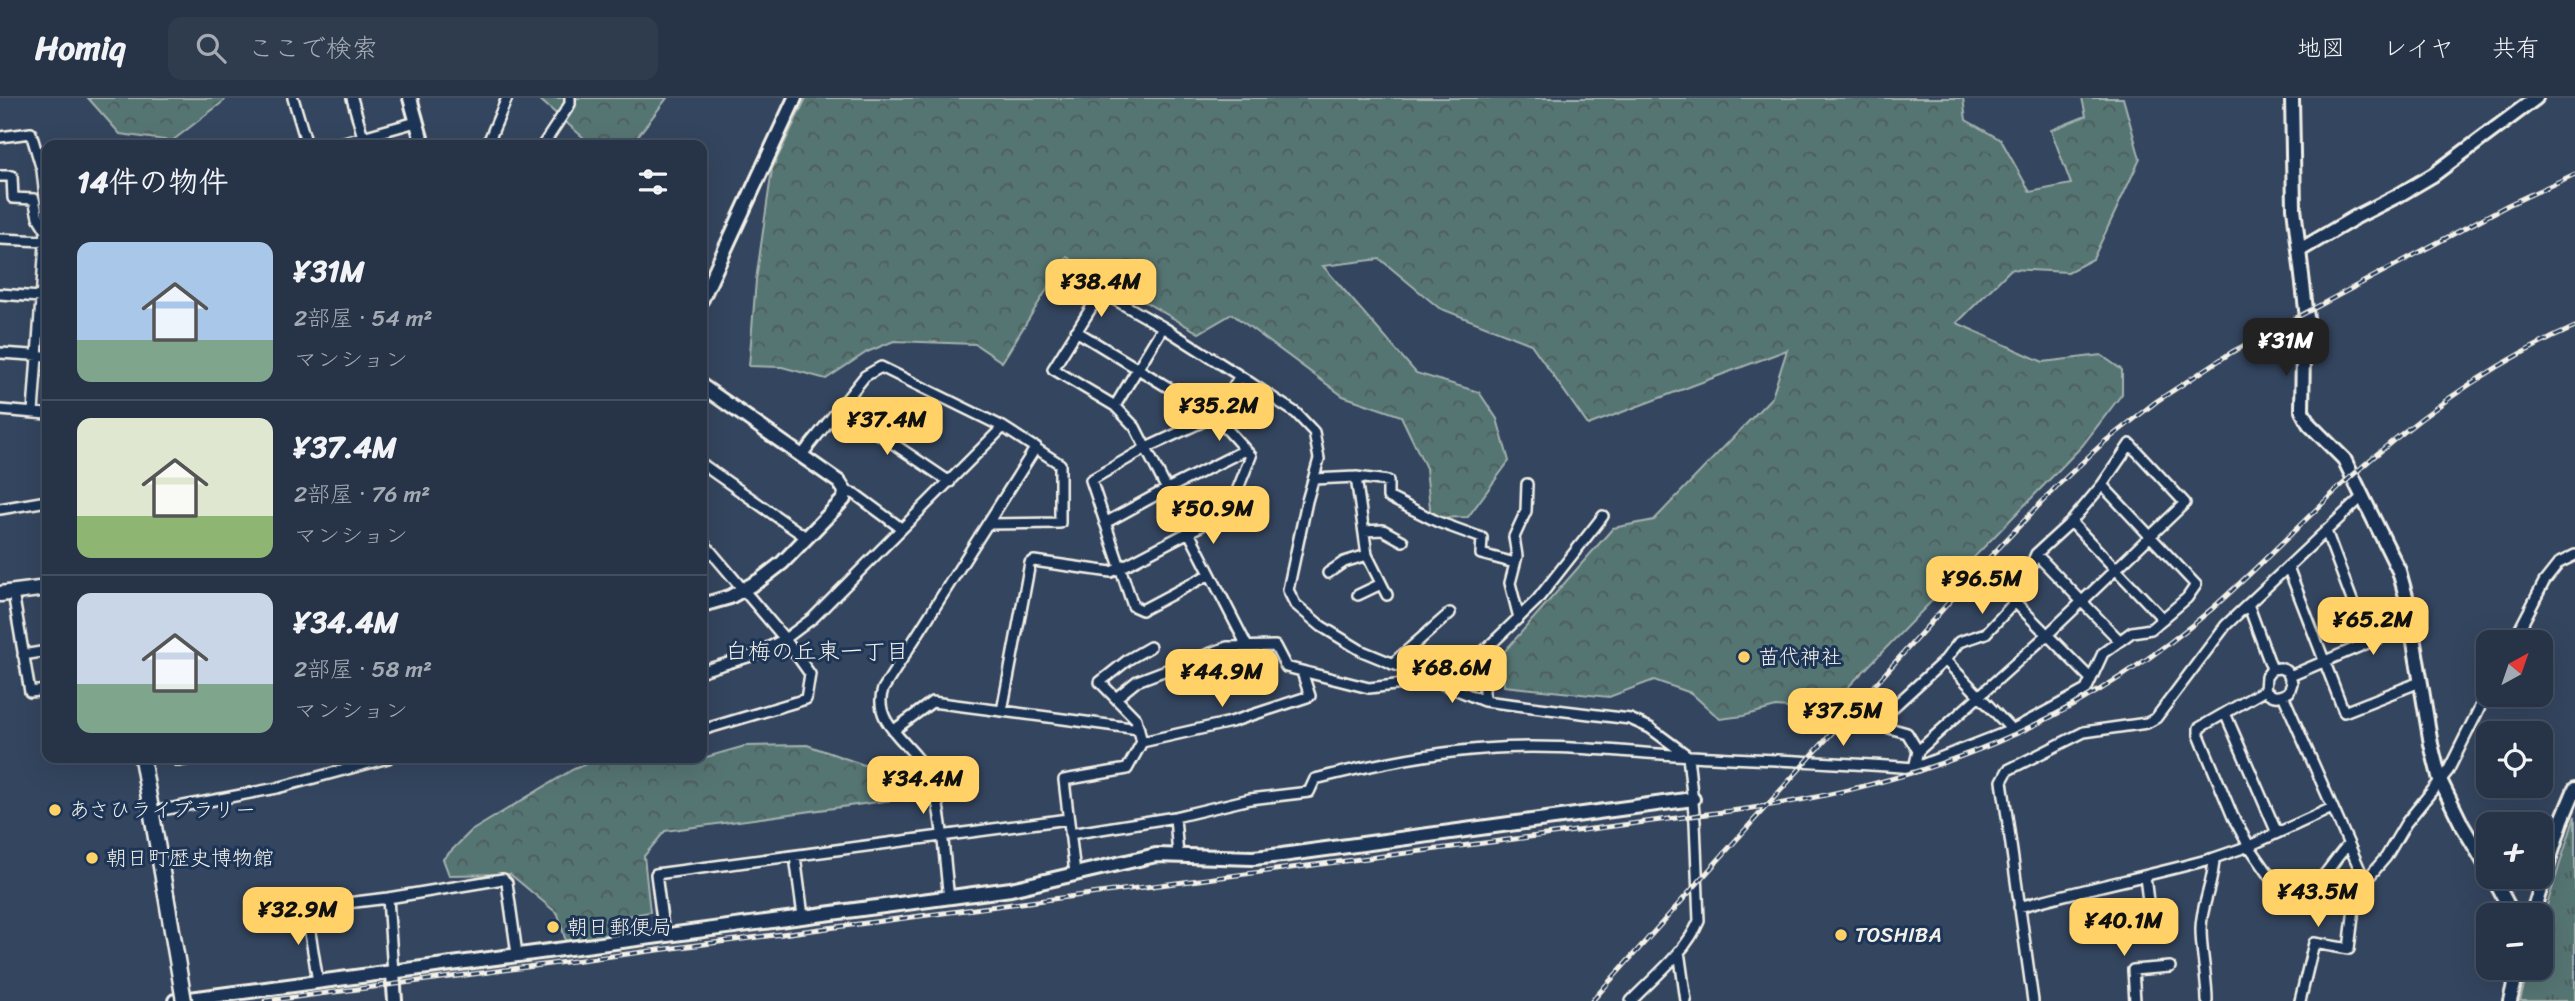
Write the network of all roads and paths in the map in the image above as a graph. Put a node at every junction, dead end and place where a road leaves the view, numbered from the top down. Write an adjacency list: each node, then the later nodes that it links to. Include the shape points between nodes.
1 (293, 98): 12 (street)
2 (352, 98): 11 (street)
3 (410, 98): 9 (street)
4 (507, 98): 15 (street)
5 (570, 98): 16 (street)
6 (795, 98): 25 (street)
7 (2292, 98): 22 (street, via 2291,156)
8 (2530, 100): 22 (street, via 2433,175)
9 (416, 122): 11 (street); 14 (street)
10 (0, 137): 17 (street, via 31,133)
11 (363, 137): 13 (street)
12 (306, 140)
13 (352, 140)
14 (421, 140)
15 (489, 140)
16 (546, 140)
17 (42, 170)
18 (0, 176): 19 (street, via 12,176 13,198 34,199)
19 (42, 224)
20 (0, 239): 21 (street)
21 (42, 241)
22 (2300, 250): 58 (street, via 2307,318 2302,411 2344,459)
23 (1068, 274): 26 (street)
24 (42, 275): 28 (street)
25 (707, 288)
26 (1101, 292): 29 (street); 30 (street)
27 (0, 295): 28 (street)
28 (40, 297): 32 (street)
29 (1163, 327): 34 (street); 37 (street)
30 (1076, 331): 34 (street); 36 (street, via 1053,369)
31 (0, 353): 32 (street)
32 (36, 355): 33 (street); 42 (street)
33 (42, 356)
34 (1139, 367): 39 (street); 44 (street)
35 (1045, 371): 36 (street, via 1057,378)
36 (1062, 375): 39 (street)
37 (1240, 376): 44 (street); 52 (street, via 1296,413 1314,432 1319,459)
38 (707, 390): 49 (street)
39 (1115, 406): 47 (street, via 1135,427)
40 (839, 407): 45 (street, via 865,376 881,367); 49 (street); 53 (street)
41 (0, 410): 42 (street)
42 (33, 412): 43 (street)
43 (42, 413)
44 (1215, 416): 47 (street); 48 (street)
45 (1003, 427): 46 (street); 53 (street)
46 (1036, 447): 64 (street); 64 (street, via 1060,464 1060,523)
47 (1146, 448): 56 (street); 63 (street, via 1090,480)
48 (1245, 450): 56 (street); 68 (street, via 1251,456 1228,511)
49 (801, 456): 57 (street)
50 (707, 468): 70 (street)
51 (1356, 477): 52 (street); 66 (street); 76 (street, via 1388,481 1388,497 1482,538 1481,554)
52 (1314, 479): 107 (street, via 1289,581 1291,598 1340,639)
53 (950, 482): 65 (street)
54 (1527, 484): 76 (street, via 1525,511 1514,537)
55 (2102, 485): 62 (street); 69 (street); 69 (street, via 2130,444 2185,503)
56 (1167, 489): 63 (street); 68 (street)
57 (845, 491): 65 (street); 70 (street, via 844,499)
58 (2363, 496): 67 (street); 95 (street, via 2399,571)
59 (42, 502): 60 (street)
60 (0, 509)
61 (1603, 516): 93 (street)
62 (2071, 522): 73 (street); 79 (street)
63 (1105, 523): 78 (street)
64 (988, 524): 126 (street, via 883,689 881,710)
65 (901, 528): 98 (street, via 813,618)
66 (1364, 531): 71 (street, via 1383,530); 74 (street)
67 (2326, 531): 77 (street); 100 (street)
68 (1188, 532): 78 (street); 81 (street)
69 (2150, 536): 79 (street); 94 (street, via 2196,584)
70 (807, 538): 84 (street)
71 (1403, 541)
72 (707, 547): 84 (street)
73 (2036, 554): 88 (street); 89 (street)
74 (1367, 555): 80 (street); 82 (street)
75 (2575, 555): 96 (street, via 2559,563 2544,582)
76 (1515, 563): 93 (street, via 1510,583)
77 (2288, 567): 91 (street); 106 (street)
78 (1120, 568): 81 (street, via 1133,606 1142,610); 122 (street, via 1111,572 1030,564)
79 (2116, 569): 88 (street); 94 (street)
80 (1328, 573)
81 (1210, 574): 101 (street)
82 (1381, 584): 86 (street); 87 (street)
83 (42, 589): 85 (main road)
84 (745, 590): 90 (street); 98 (street)
85 (6, 594): 104 (street)
86 (1358, 595)
87 (1387, 595)
88 (2082, 601): 97 (street); 99 (street)
89 (2015, 602): 97 (street); 105 (street, via 1986,633 1959,642)
90 (707, 603)
91 (2248, 604): 109 (street); 156 (street, via 2226,625 2156,718 2084,732 2008,770 2002,781)
92 (1450, 613): 107 (street)
93 (1519, 618): 120 (street, via 1484,651)
94 (2163, 619): 99 (street)
95 (2410, 625): 100 (street); 114 (street)
96 (2520, 630)
97 (2048, 634): 112 (street); 118 (street)
98 (785, 639): 108 (street); 124 (street, via 810,674 806,699)
99 (2120, 641): 112 (street, via 2103,653)
100 (2368, 643): 106 (street)
101 (1247, 646): 110 (street, via 1275,646 1286,667); 119 (street, via 1227,647 1137,681)
102 (1150, 647): 119 (street, via 1100,682)
103 (42, 653): 104 (street)
104 (23, 655): 116 (street, via 30,692)
105 (1945, 660): 118 (street); 129 (street, via 1875,724 1907,733)
106 (2323, 662): 111 (street); 114 (street, via 2344,712)
107 (1392, 664): 113 (street)
108 (707, 669)
109 (2272, 669): 111 (street, via 2280,668); 115 (street)
110 (1302, 672): 113 (street, via 1368,688); 128 (street, via 1310,696 1231,722)
111 (2290, 676): 117 (street, via 2290,692)
112 (2091, 679): 127 (street, via 2086,690)
113 (1432, 681): 120 (street)
114 (2420, 682): 134 (street)
115 (2265, 690): 117 (street, via 2272,696); 123 (street)
116 (42, 691)
117 (2283, 695): 137 (street)
118 (1979, 697): 127 (street); 129 (street)
119 (1116, 698): 125 (street, via 1136,719)
120 (1484, 701): 130 (street, via 1630,719 1650,727)
121 (2480, 707): 134 (street)
122 (1002, 711): 125 (street); 126 (street, via 932,702)
123 (2225, 713): 141 (street); 145 (street, via 2199,728 2199,735)
124 (707, 729)
125 (1139, 729): 128 (street)
126 (894, 730): 143 (street, via 929,774)
127 (2012, 730): 133 (street)
128 (1142, 742): 140 (street, via 1127,769 1064,780)
129 (1918, 751): 133 (street)
130 (1688, 756): 133 (street); 136 (street); 139 (street, via 1634,750 1483,748 1360,768 1315,779 1309,792 1250,799)
131 (143, 763): 138 (main road)
132 (370, 763): 138 (street, via 277,788)
133 (1914, 768)
134 (2440, 780): 146 (street); 152 (street)
135 (2575, 789): 155 (street)
136 (1693, 799): 148 (street, via 1282,855); 160 (street, via 1701,911 1695,931)
137 (2332, 808): 141 (street); 144 (street)
138 (152, 812): 167 (main road, bridge)
139 (1175, 817): 142 (street); 148 (street)
140 (1068, 819): 142 (street); 143 (street)
141 (2277, 833): 145 (street)
142 (1070, 834): 150 (street)
143 (941, 836): 147 (street); 154 (street)
144 (2348, 845): 145 (street, via 2310,891 2292,899 2284,895); 152 (street)
145 (2249, 846): 149 (street)
146 (2476, 849)
147 (795, 856): 157 (street); 159 (street, via 656,874)
148 (1178, 856): 150 (street, via 1142,858)
149 (2214, 858): 151 (street); 173 (street, via 2201,928)
150 (1075, 873): 154 (street)
151 (2145, 877): 156 (street); 158 (street)
152 (2365, 881): 174 (street, via 2356,892 2349,949 2314,943)
153 (388, 898): 161 (street, via 503,879 508,883); 163 (street); 165 (street, via 306,908)
154 (949, 898): 157 (street)
155 (2536, 903)
156 (2019, 907): 171 (street)
157 (803, 916): 159 (street)
158 (2152, 933)
159 (664, 935): 161 (street)
160 (1679, 951): 169 (street); 170 (street)
161 (517, 954): 163 (street)
162 (2170, 967): 172 (street, via 2133,970)
163 (393, 973): 165 (street); 168 (street)
164 (2515, 980): 175 (street)
165 (318, 982): 166 (street)
166 (175, 1001)
167 (184, 1001)
168 (395, 1001)
169 (1631, 1001)
170 (1686, 1001)
171 (2033, 1001)
172 (2135, 1001)
173 (2207, 1001)
174 (2300, 1001)
175 (2510, 1001)

